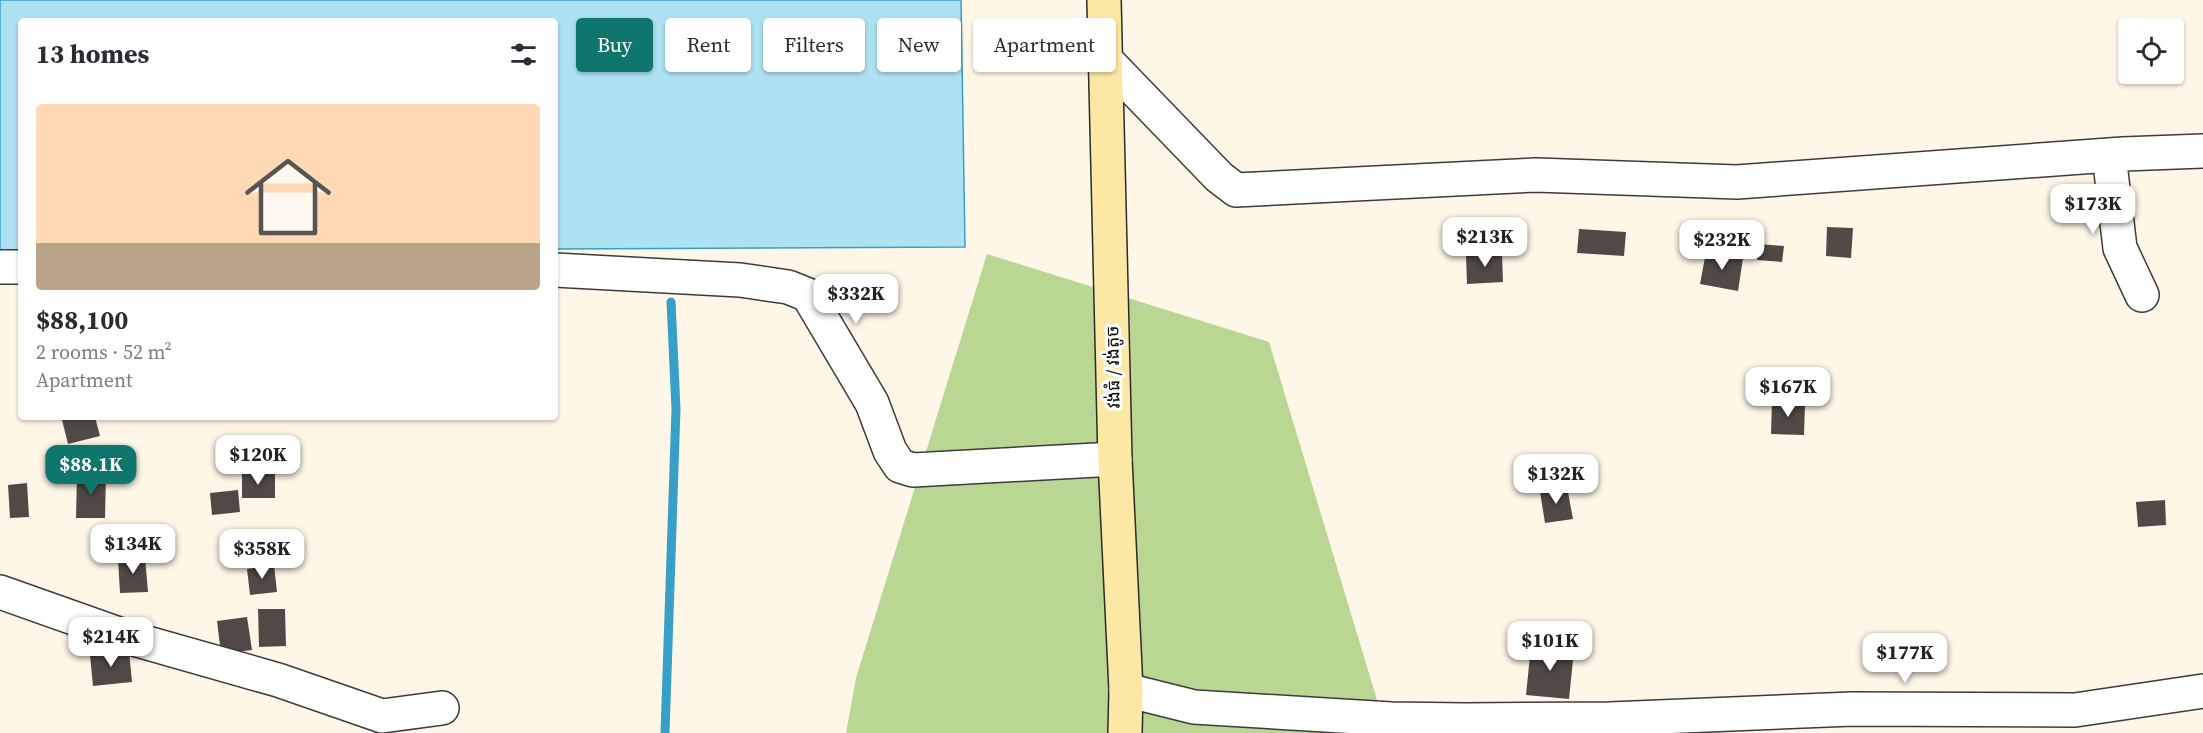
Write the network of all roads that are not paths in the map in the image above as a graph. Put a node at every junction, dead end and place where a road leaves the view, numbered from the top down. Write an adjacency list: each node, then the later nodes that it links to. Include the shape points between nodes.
1 (1104, 0): 2 (main road, វង់ធំ / វង់តូច)
2 (1105, 18)
3 (1116, 70): 6 (street, via 1236,190 1536,175 1737,182)
4 (1106, 72): 11 (main road, វង់ធំ / វង់តូច)
5 (2203, 151): 6 (street)
6 (2109, 155): 10 (street, via 2120,249)
7 (0, 267): 8 (street)
8 (18, 267)
9 (558, 270): 11 (street, via 740,280 788,287 808,295 872,404 900,466 913,470)
10 (2142, 295)
11 (1115, 459): 13 (main road, វង់ធំ / វង់តូច)
12 (0, 592): 15 (street, via 130,638 267,677 382,716)
13 (1126, 690): 14 (street, via 1194,707 1381,719 1465,720 1622,719 1852,709 2074,710); 16 (main road, វង់ធំ / វង់តូច)
14 (2203, 691)
15 (442, 708)
16 (1125, 733)

